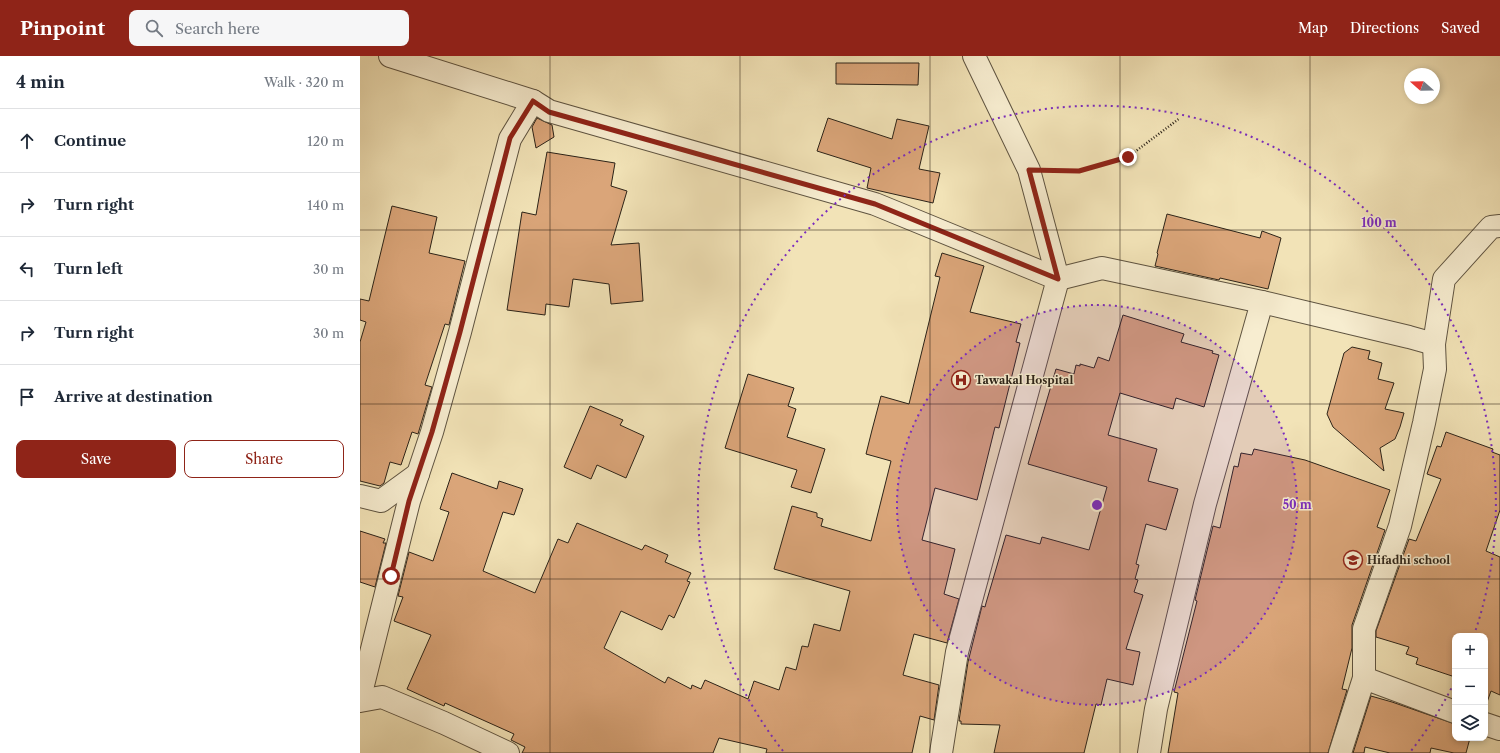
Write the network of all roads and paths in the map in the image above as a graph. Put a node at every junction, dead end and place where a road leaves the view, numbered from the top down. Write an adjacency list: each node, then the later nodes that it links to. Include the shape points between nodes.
1 (390, 56): 3 (street)
2 (974, 56): 5 (street)
3 (533, 101): 7 (street, via 549,112 875,204); 10 (street, via 510,138 458,340)
4 (1180, 118): 5 (path, via 1128,157 1079,171)
5 (1029, 170): 7 (street)
6 (1500, 226): 9 (street, via 1491,227 1444,279)
7 (1058, 279): 8 (street, via 1102,268); 19 (street, via 957,652)
8 (1262, 302): 9 (street); 20 (street, via 1205,504 1156,709)
9 (1434, 344): 12 (street, via 1435,369 1400,526 1364,629)
10 (418, 474): 11 (street, via 381,501); 13 (street)
11 (360, 496)
12 (1364, 678): 15 (street); 21 (street)
13 (360, 697)
14 (360, 701): 18 (street, via 382,697 444,722)
15 (1452, 711)
16 (1488, 725): 17 (street)
17 (1500, 729)
18 (508, 753)
19 (941, 753)
20 (1148, 753)
21 (1340, 753)

